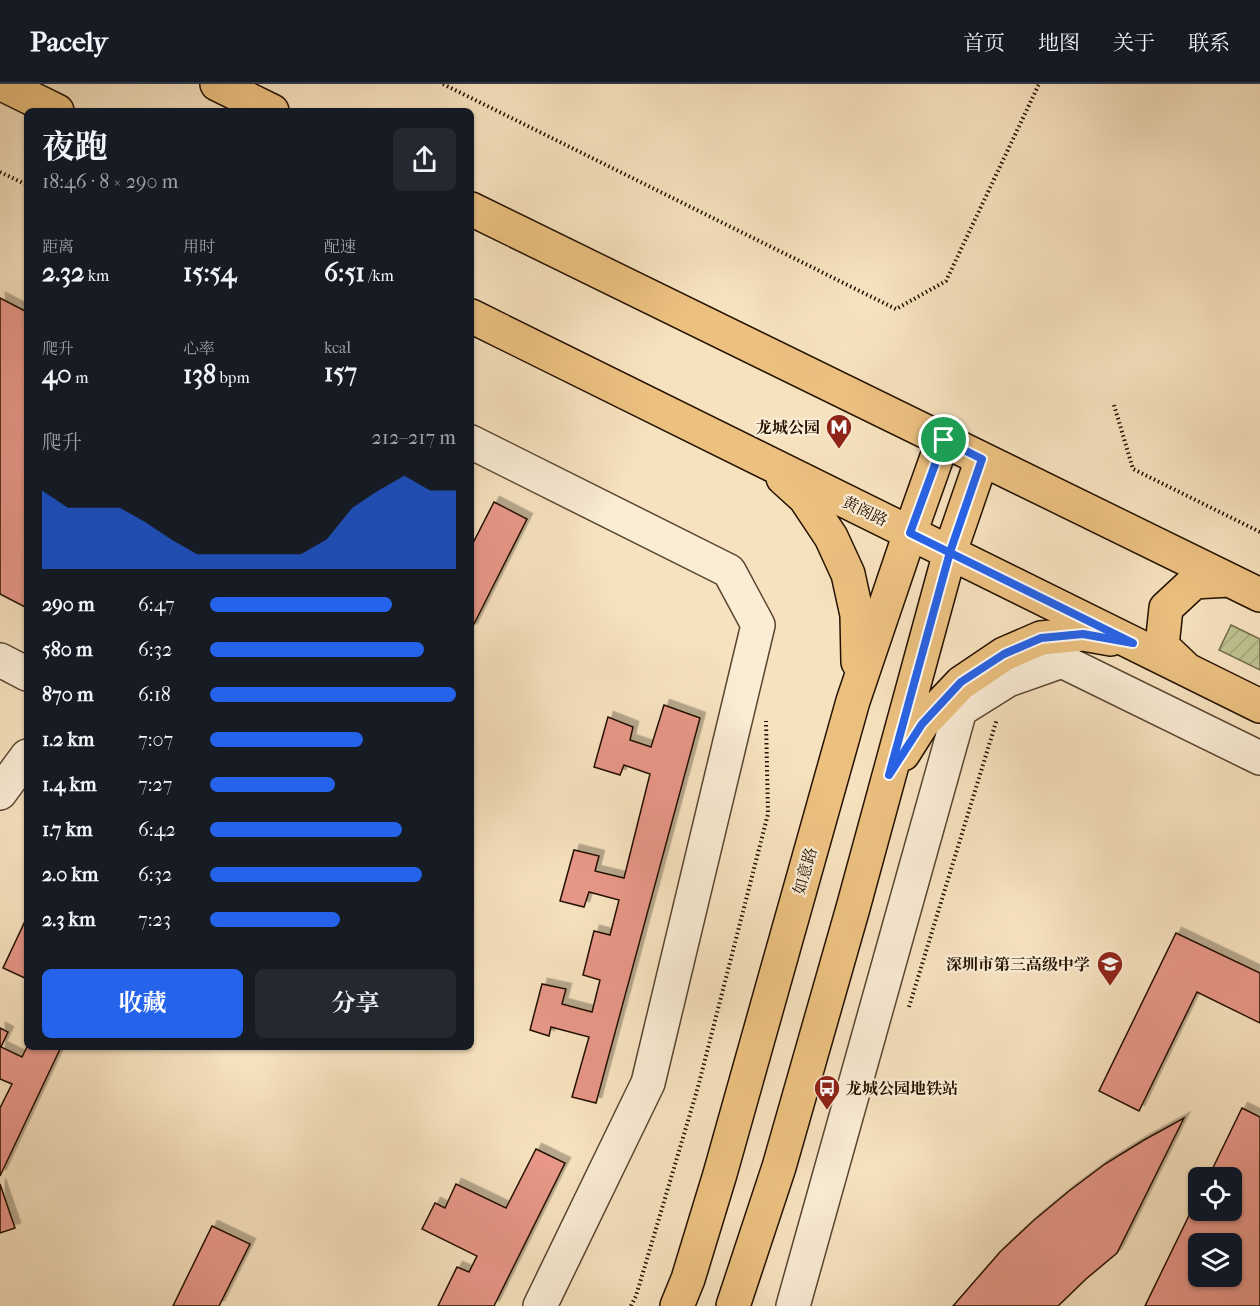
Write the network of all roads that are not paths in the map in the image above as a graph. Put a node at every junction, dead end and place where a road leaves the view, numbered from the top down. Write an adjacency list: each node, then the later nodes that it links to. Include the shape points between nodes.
1 (2, 84): 3 (main road)
2 (217, 84): 4 (main road)
3 (51, 108)
4 (266, 108)
5 (474, 209): 7 (main road)
6 (474, 317): 10 (main road, 黄阁路)
7 (944, 440): 9 (main road); 11 (main road, 如意路)
8 (474, 444): 25 (street, via 729,571 758,625 648,1083)
9 (982, 459): 12 (main road); 13 (main road)
10 (767, 462): 11 (main road, 黄阁路); 19 (main road, via 805,498 831,537 848,574 858,625)
11 (910, 533): 12 (main road, 黄阁路); 19 (main road, 如意路)
12 (950, 552): 15 (main road, 黄阁路); 23 (main road)
13 (1229, 580): 14 (main road); 17 (main road, via 1194,582 1166,608 1162,646)
14 (1260, 595)
15 (1133, 643): 17 (main road, 黄阁路); 23 (main road, via 1083,634 1041,638 1004,654 961,682 922,724)
16 (0, 660): 18 (street)
17 (1188, 670): 20 (main road, 黄阁路)
18 (24, 672)
19 (853, 701): 26 (main road, 如意路, via 720,1174)
20 (1260, 706)
21 (1260, 758): 28 (street, via 1062,661 1008,680 960,710)
22 (24, 760): 24 (street)
23 (889, 775): 27 (main road, via 782,1155)
24 (0, 793)
25 (540, 1306)
26 (677, 1306)
27 (733, 1306)
28 (793, 1306)

